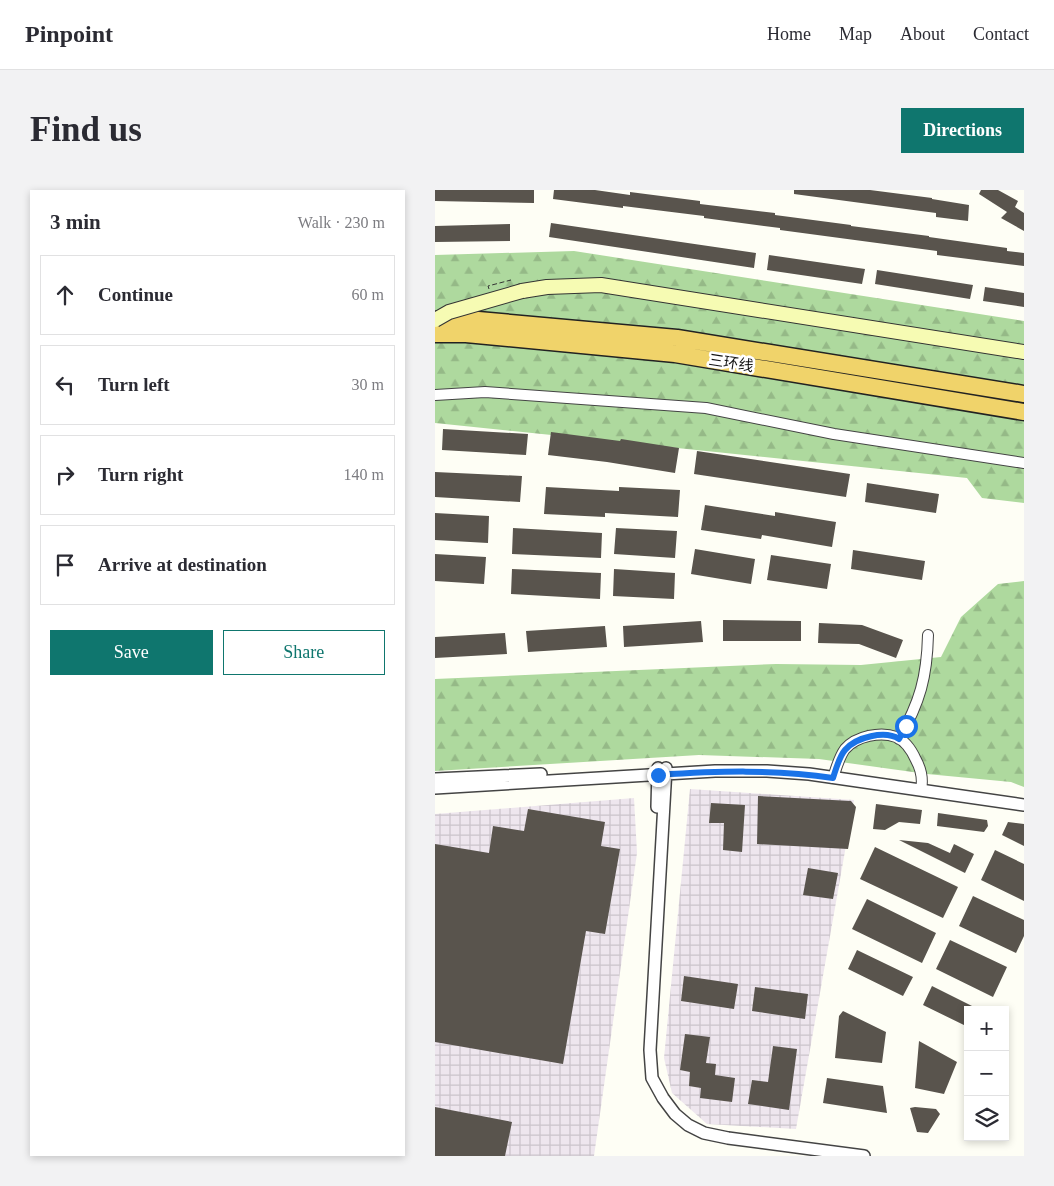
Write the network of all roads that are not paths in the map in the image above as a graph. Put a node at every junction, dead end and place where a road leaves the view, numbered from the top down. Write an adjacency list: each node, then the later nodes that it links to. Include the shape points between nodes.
1 (435, 319): 2 (highway, 三环线); 4 (main road, bridge, via 522,291 601,285)
2 (467, 327): 3 (highway, 三环线); 5 (highway, 三环线, via 677,338); 9 (highway, 三环线, via 675,354)
3 (435, 335)
4 (1024, 352)
5 (940, 380): 6 (highway, via 979,379); 7 (highway, 三环线)
6 (1024, 386)
7 (1024, 394)
8 (435, 395): 10 (street, via 485,392 706,408 834,434)
9 (1024, 412)
10 (1024, 463)
11 (928, 635): 12 (street, via 921,692)
12 (899, 739): 14 (street, via 880,734 857,741 846,748); 16 (street, via 914,754 920,768)
13 (662, 771): 14 (street); 15 (street); 17 (street); 20 (street, via 646,1050 648,1080 671,1116 702,1136); 21 (street, via 650,1050 652,1078 675,1114 704,1133)
14 (834, 775): 16 (street)
15 (435, 778)
16 (922, 787): 18 (street); 19 (street)
17 (435, 788)
18 (1024, 798)
19 (1024, 805)
20 (833, 1156)
21 (864, 1156)

